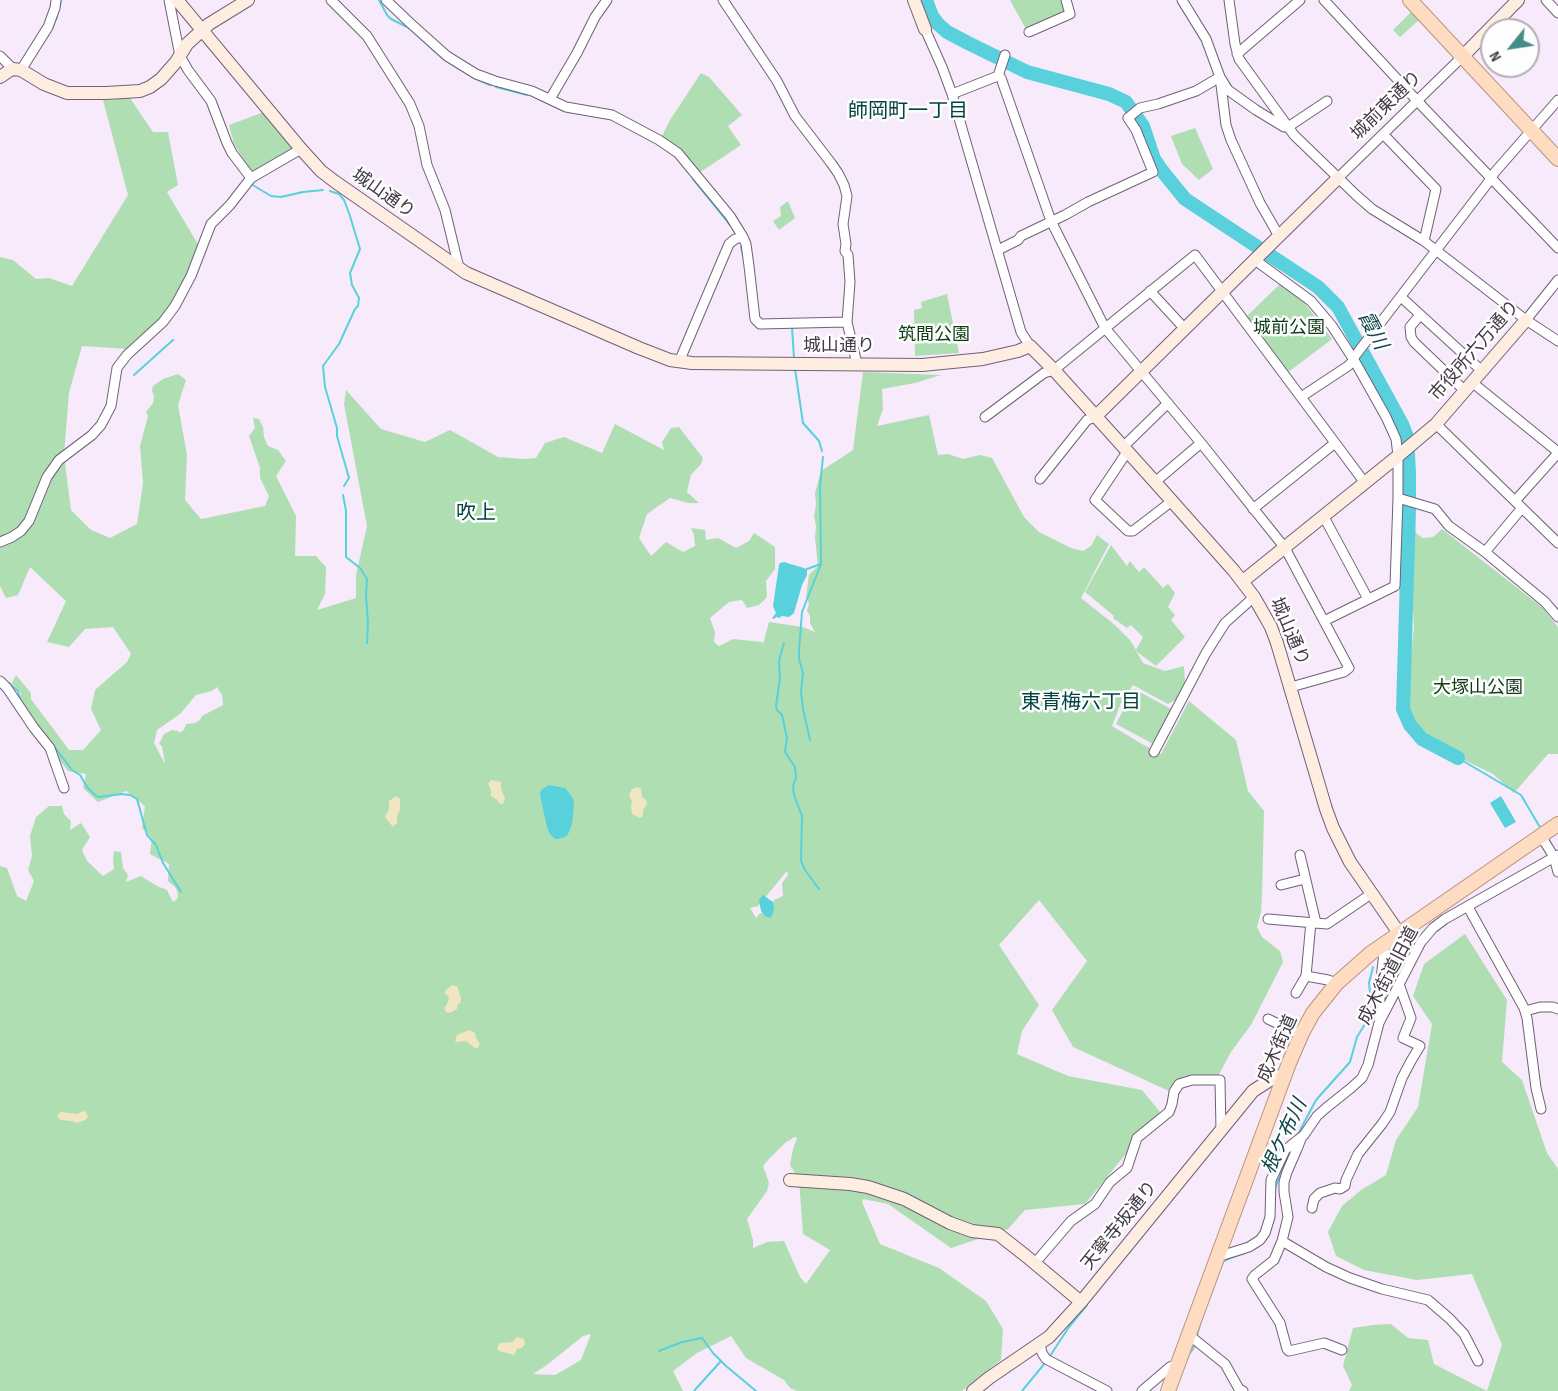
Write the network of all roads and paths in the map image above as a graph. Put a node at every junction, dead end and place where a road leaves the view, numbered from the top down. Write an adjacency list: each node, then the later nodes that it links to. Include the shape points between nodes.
1 (56, 0): 27 (street, via 48,27)
2 (169, 0): 25 (street)
3 (177, 0): 20 (street, 城山通り)
4 (248, 0): 20 (street)
5 (331, 0): 52 (street, via 367,36 410,104 445,210)
6 (386, 0): 32 (street, via 447,56 476,74)
7 (607, 0): 32 (street)
8 (723, 0): 59 (street, via 777,81 795,116 844,185 844,251 848,255 850,282)
9 (914, 0): 19 (street)
10 (1066, 0): 21 (street, via 1070,14)
11 (1182, 0): 30 (street, via 1206,39)
12 (1229, 0): 22 (street)
13 (1299, 0): 22 (street)
14 (1324, 0): 35 (street)
15 (1410, 0): 26 (main road)
16 (1518, 0): 26 (street, 城前東通り)
17 (1546, 0): 18 (street)
18 (1558, 13)
19 (926, 29): 31 (street)
20 (202, 30): 25 (street); 39 (street, 城山通り)
21 (1029, 33)
22 (1237, 54): 36 (street)
23 (1005, 55): 28 (street)
24 (0, 56): 27 (street)
25 (180, 56): 27 (street, via 156,84 131,92 68,93); 41 (street, via 211,101 232,153)
26 (1463, 56): 35 (street, 城前東通り); 37 (main road)
27 (17, 69): 29 (street)
28 (1000, 71): 31 (street); 44 (street)
29 (0, 77)
30 (1220, 77): 36 (street, via 1228,90); 44 (street, via 1196,91 1140,108 1128,118 1153,172); 45 (street, via 1231,140)
31 (952, 94): 49 (street)
32 (550, 99): 46 (street, via 566,107 618,118 670,147 730,216)
33 (1558, 100): 37 (street)
34 (1328, 101): 36 (street)
35 (1418, 101): 38 (street, 城前東通り); 43 (street)
36 (1290, 130): 42 (street)
37 (1531, 130): 40 (main road); 43 (street)
38 (1383, 135): 42 (street, 城前東通り); 47 (street, via 1436,189)
39 (301, 149): 41 (street); 52 (street, 城山通り, via 334,182)
40 (1558, 159)
41 (251, 177): 89 (street, via 211,224 188,281 169,314 117,368 111,406 101,425 59,460 47,477 30,521 21,531)
42 (1338, 178): 45 (street, 城前東通り); 47 (street, via 1372,209)
43 (1491, 178): 48 (street); 50 (street)
44 (1051, 221): 49 (street); 60 (street)
45 (1279, 236): 51 (street, 城前東通り)
46 (743, 237): 59 (street, via 755,319 760,324); 65 (street, via 729,244)
47 (1424, 241): 50 (street)
48 (1558, 248)
49 (998, 250): 63 (street, via 1021,332)
50 (1436, 250): 56 (street); 58 (street)
51 (1256, 258): 55 (street); 64 (street, via 1311,301)
52 (459, 268): 65 (street, 城山通り)
53 (1558, 280): 58 (street, 市役所六万通り)
54 (1150, 291): 55 (street, via 1195,255); 60 (street); 61 (street)
55 (1223, 291): 61 (street); 71 (street)
56 (1401, 297): 57 (street); 64 (street)
57 (1420, 315): 68 (street); 70 (street, via 1410,327 1414,342)
58 (1526, 320): 62 (street); 68 (street, 市役所六万通り)
59 (847, 322): 66 (street)
60 (1105, 328): 67 (street); 69 (street)
61 (1185, 329): 69 (street)
62 (1558, 341)
63 (1030, 346): 66 (street, 城山通り, via 965,361); 67 (street, 城山通り)
64 (1355, 358): 71 (street); 80 (street, via 1396,439)
65 (679, 362): 66 (street, 城山通り)
66 (857, 364)
67 (1054, 370): 73 (street, via 1044,373); 74 (street, 城山通り)
68 (1482, 371): 70 (street, 市役所六万通り)
69 (1141, 372): 72 (street); 74 (street)
70 (1469, 387): 75 (street, 市役所六万通り); 79 (street)
71 (1301, 397): 77 (street)
72 (1168, 403): 76 (street); 78 (street)
73 (985, 417)
74 (1095, 417): 78 (street, 城山通り); 81 (street, via 1087,420)
75 (1436, 424): 80 (street, 市役所六万通り); 86 (street)
76 (1201, 443): 82 (street); 87 (street)
77 (1335, 443): 83 (street); 87 (street)
78 (1125, 450): 82 (street, 城山通り); 85 (street, via 1095,500 1128,531)
79 (1558, 452): 86 (street)
80 (1400, 455): 83 (street); 84 (street)
81 (1040, 479)
82 (1155, 482): 85 (street, 城山通り)
83 (1365, 483): 88 (street)
84 (1400, 499): 92 (street, via 1435,509 1449,526); 95 (street, via 1395,586)
85 (1172, 501): 93 (street, 城山通り)
86 (1518, 505): 90 (street); 92 (street)
87 (1256, 507): 91 (street)
88 (1324, 517): 91 (street); 95 (street)
89 (0, 542)
90 (1558, 543)
91 (1287, 546): 93 (street); 97 (street)
92 (1485, 552): 96 (street)
93 (1243, 581): 94 (street, 城山通り)
94 (1254, 597): 99 (street, 城山通り, via 1274,635); 100 (street, via 1225,623)
95 (1368, 599): 97 (street)
96 (1558, 617)
97 (1326, 620): 99 (street, via 1349,668)
98 (0, 681): 101 (street, via 50,748)
99 (1291, 687): 109 (street, 城山通り, via 1326,809 1350,861)
100 (1154, 752)
101 (64, 788)
102 (1558, 824): 103 (main road, 成木街道)
103 (1541, 836): 105 (street); 113 (main road, 成木街道)
104 (1300, 855): 107 (street)
105 (1556, 856): 106 (street); 110 (street, 成木街道旧道)
106 (1558, 872)
107 (1305, 879): 108 (street); 112 (street)
108 (1281, 885)
109 (1371, 894): 112 (street, via 1327,924); 113 (street, 城山通り)
110 (1468, 907): 117 (street, 成木街道旧道, via 1433,927); 120 (street)
111 (1268, 919): 112 (street)
112 (1313, 923): 115 (street)
113 (1399, 933): 114 (main road, 成木街道)
114 (1385, 943): 116 (main road, 成木街道); 122 (street)
115 (1306, 976): 116 (street); 118 (street)
116 (1337, 983): 123 (main road, 成木街道)
117 (1399, 984): 122 (street, 成木街道旧道); 129 (street, via 1411,1018 1403,1038 1420,1046 1402,1078 1390,1112 1358,1154 1345,1186 1320,1193)
118 (1296, 993)
119 (1558, 1009): 120 (street)
120 (1525, 1011): 125 (street)
121 (1268, 1019): 123 (street)
122 (1379, 1023): 127 (street, 成木街道旧道, via 1362,1078 1326,1108)
123 (1301, 1035): 124 (main road, 成木街道)
124 (1285, 1074): 126 (street, 天寧寺坂通り, via 1253,1091); 131 (main road, 成木街道)
125 (1541, 1109)
126 (1221, 1130): 132 (street, via 1220,1080 1179,1084 1169,1112 1137,1138 1127,1168 1110,1182 1095,1204 1071,1221); 133 (street, 天寧寺坂通り)
127 (1300, 1139): 130 (street, via 1284,1182 1288,1217); 131 (street, 成木街道旧道, via 1285,1150 1272,1176 1270,1217 1265,1233 1249,1247)
128 (790, 1180): 132 (street, via 860,1185 891,1194 950,1223 998,1234)
129 (1312, 1208)
130 (1282, 1241): 136 (street, via 1275,1260 1252,1279 1280,1323 1287,1349 1324,1343); 137 (street, via 1350,1278 1428,1300 1464,1335)
131 (1217, 1257): 134 (main road, 成木街道)
132 (1035, 1263): 133 (street)
133 (1081, 1302): 135 (street, 天寧寺坂通り)
134 (1193, 1338): 138 (main road, 成木街道); 143 (street, via 1225,1364)
135 (1040, 1344): 139 (street, via 1046,1359); 140 (street, 天寧寺坂通り)
136 (1342, 1350)
137 (1478, 1361)
138 (1177, 1367): 141 (street, via 1170,1367); 142 (main road, 成木街道)
139 (1100, 1390)
140 (973, 1391)
141 (1142, 1391)
142 (1168, 1391)
143 (1243, 1391)

